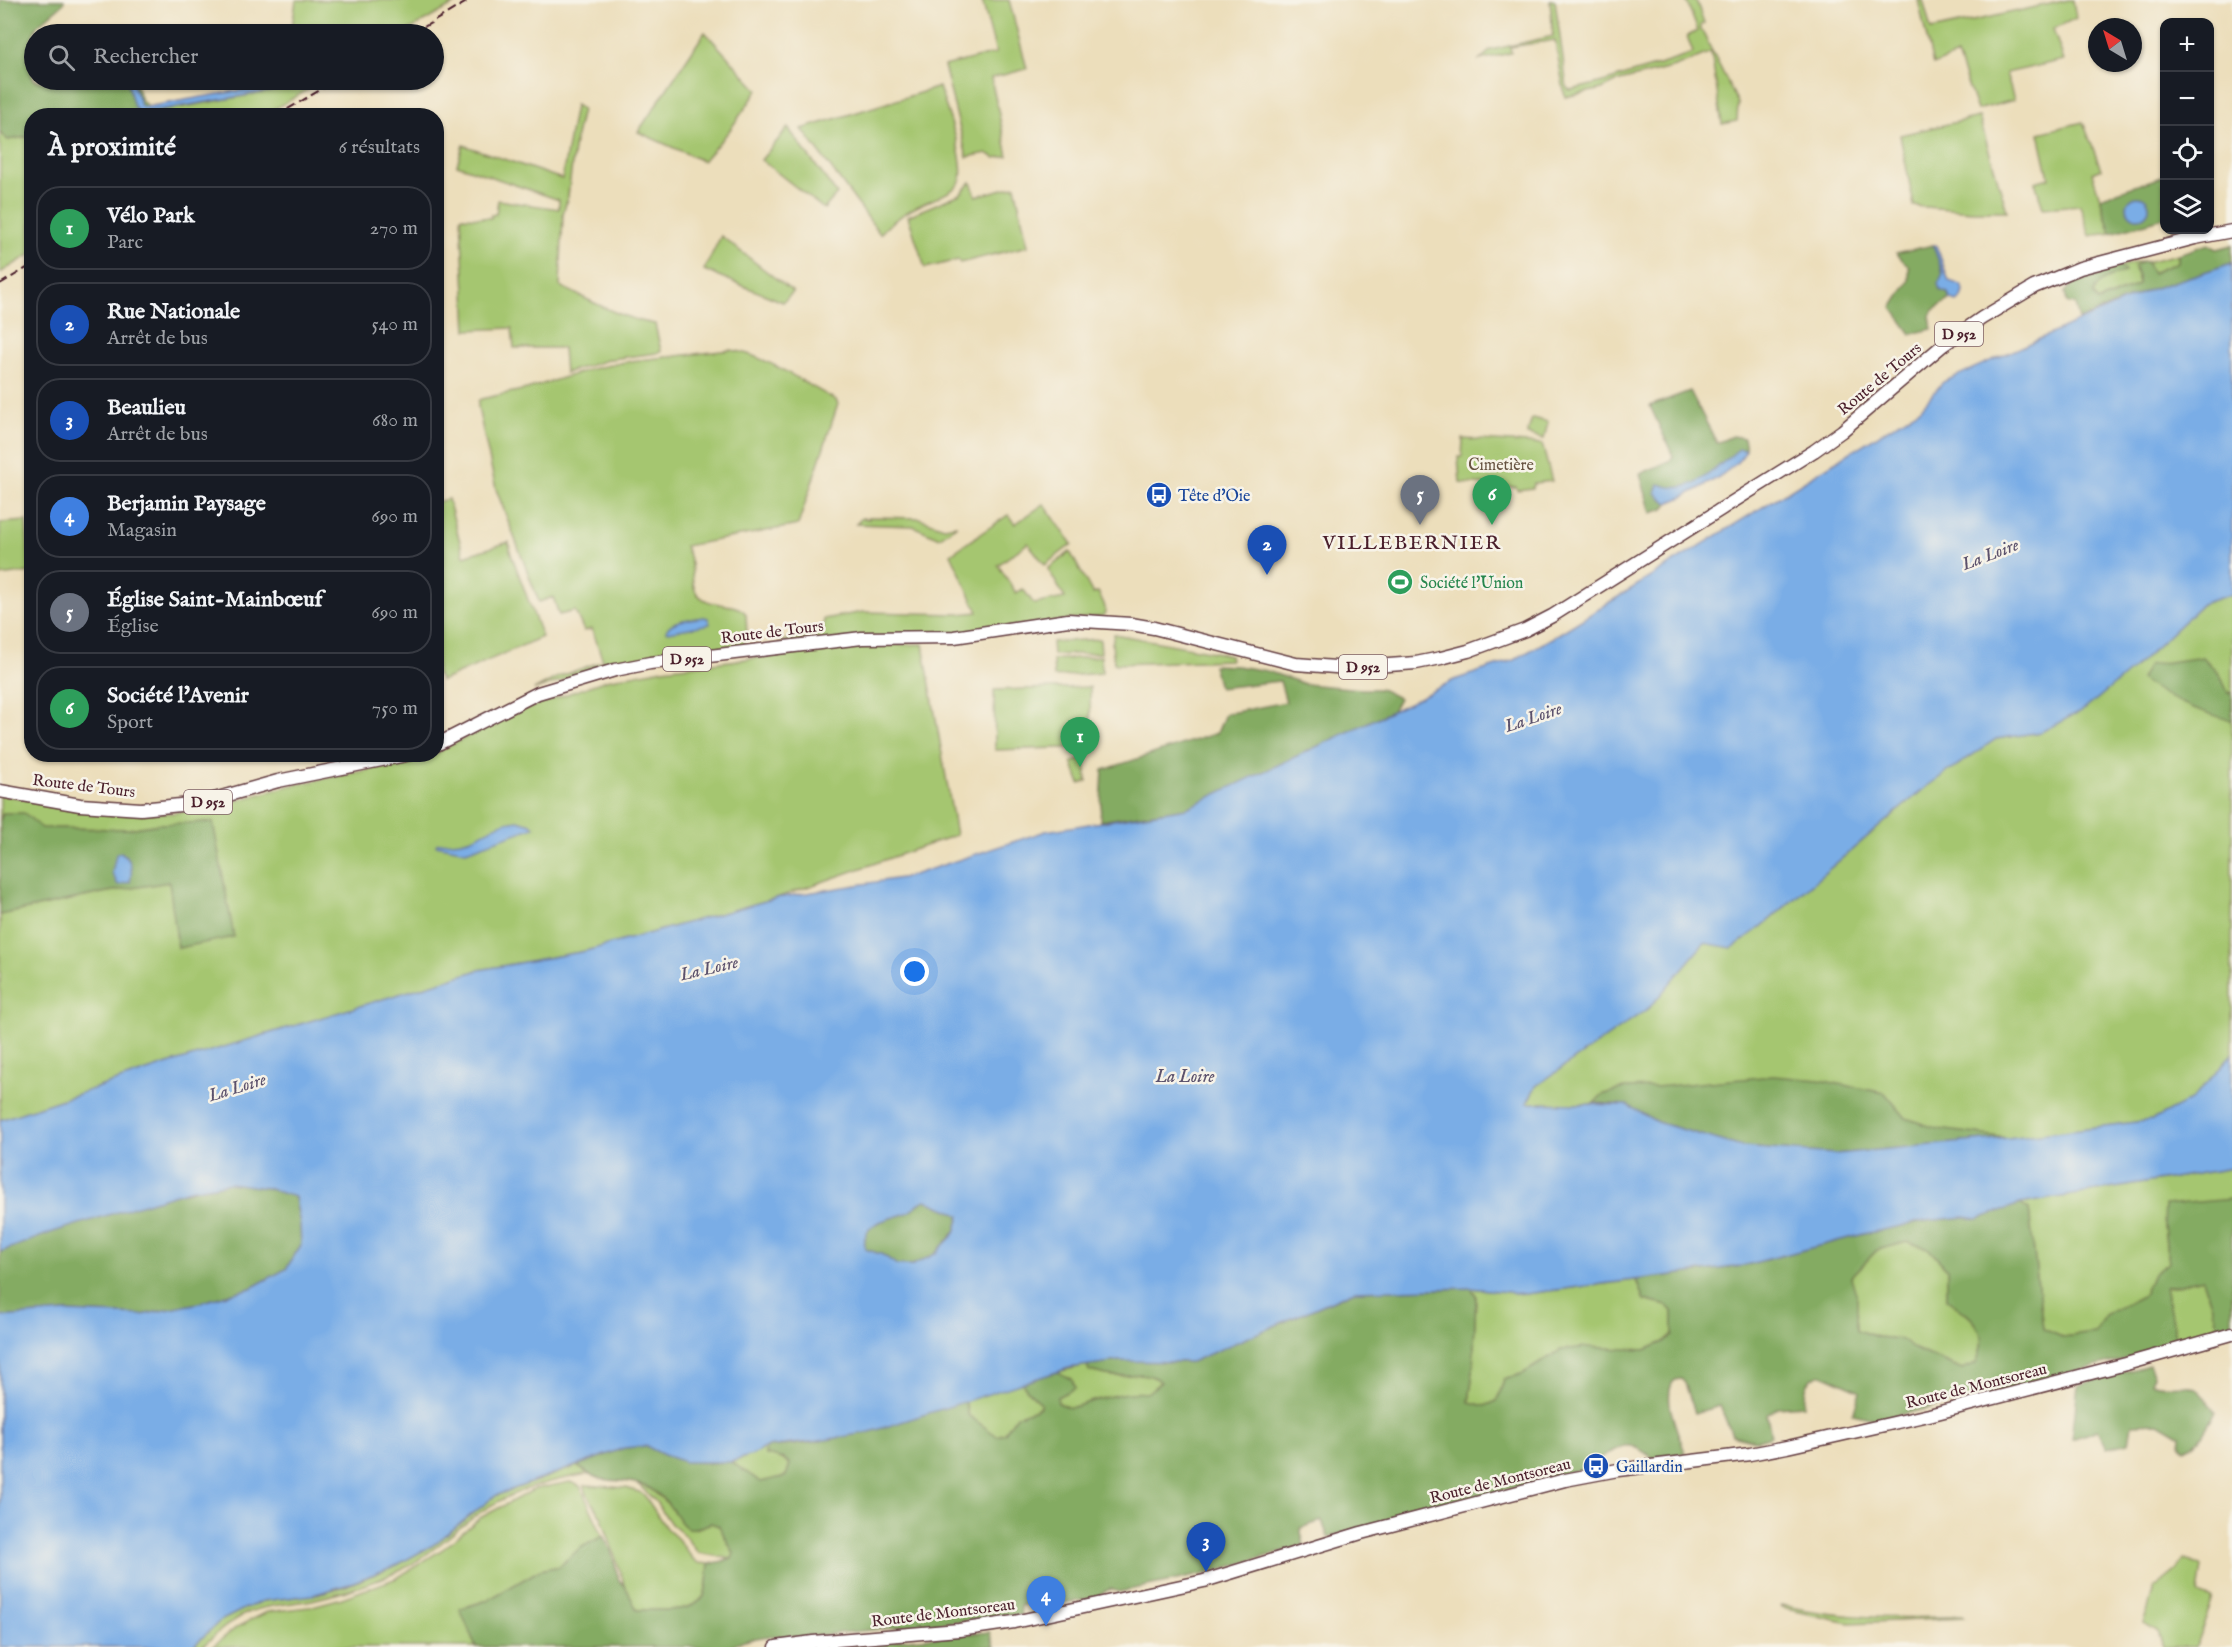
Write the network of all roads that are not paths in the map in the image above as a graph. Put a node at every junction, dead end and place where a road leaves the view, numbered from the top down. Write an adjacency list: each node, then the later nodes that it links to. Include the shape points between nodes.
1 (2232, 231): 2 (main road, Route de Tours / D 952, via 2080,268 2034,287 1943,345 1814,451 1560,611 1468,651 1416,663 1348,668 1296,664 1204,641 1110,627 1021,628 954,637 862,638 615,670 538,693)
2 (444, 741)
3 (372, 762): 4 (main road, Route de Tours / D 952, via 278,781 200,803 141,809 80,805)
4 (0, 791)
5 (2232, 1334): 6 (main road, Route de Montsoreau, via 1787,1448 1565,1480 1361,1533 1204,1581 1014,1622)
6 (776, 1647)

